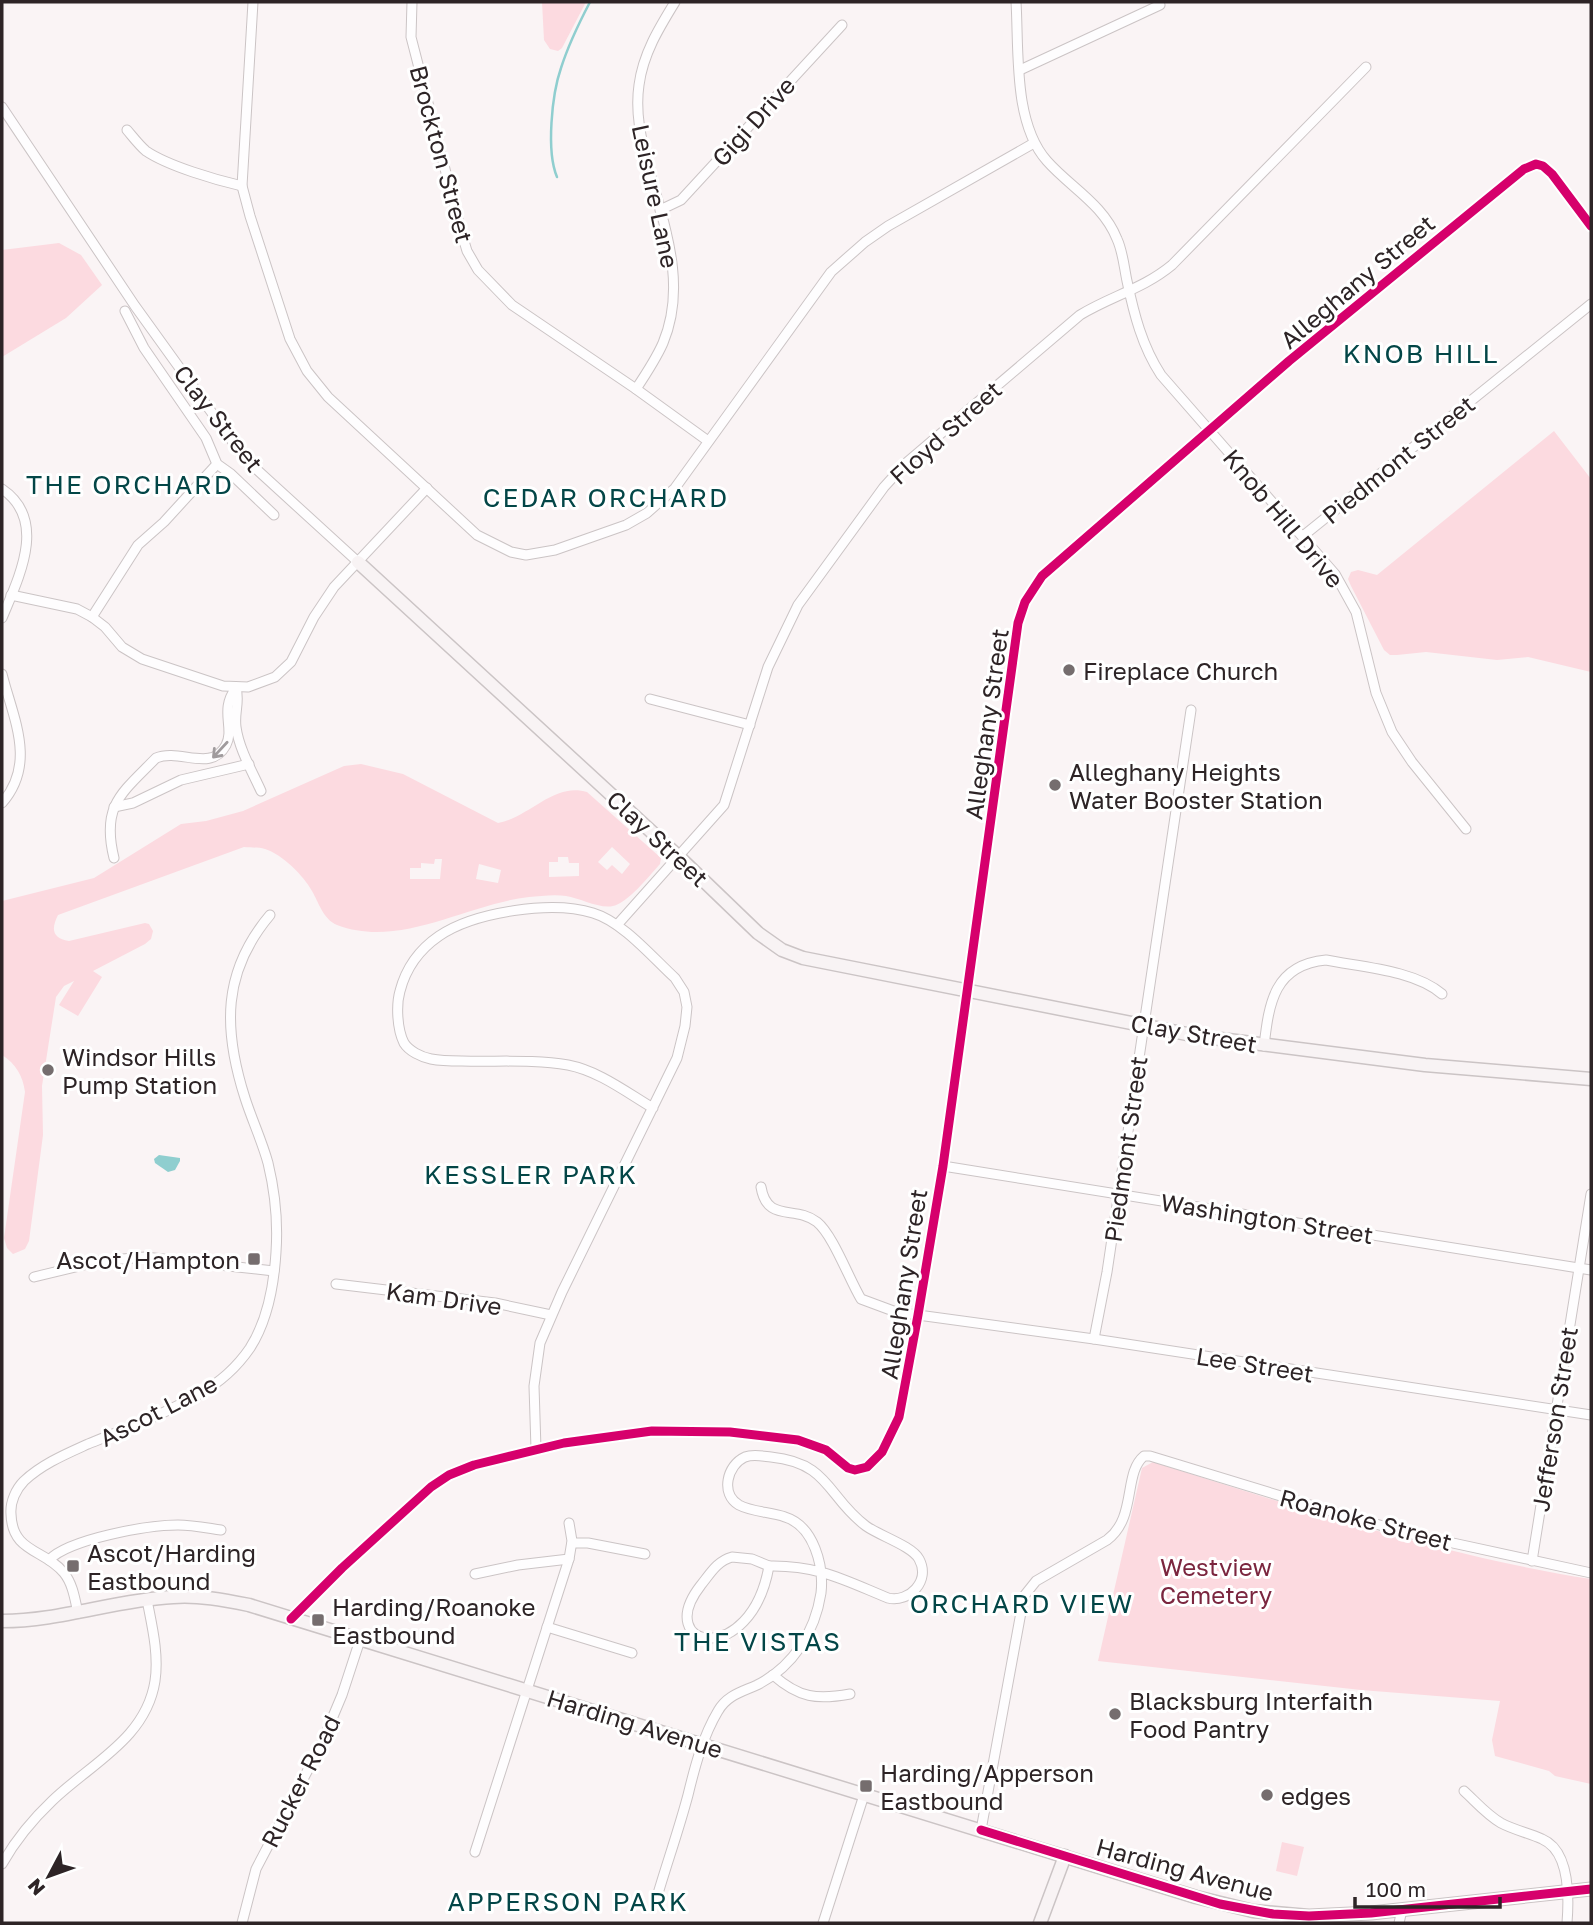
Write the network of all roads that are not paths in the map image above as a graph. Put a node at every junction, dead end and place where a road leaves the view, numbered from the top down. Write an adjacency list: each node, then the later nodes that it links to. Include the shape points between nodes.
1 (253, 2): 12 (street)
2 (412, 2): 18 (street, Brockton Street, via 411,37 467,251 478,270 512,304)
3 (675, 2): 13 (street, Leisure Lane, via 643,63 639,85 642,139)
4 (1016, 2): 8 (street)
5 (1160, 5): 8 (street)
6 (842, 25): 13 (street, Gigi Drive, via 681,200)
7 (1366, 67): 15 (street, Floyd Street, via 1172,265)
8 (1020, 70): 11 (street, via 1021,103)
9 (2, 107): 26 (street, Clay Street, via 135,306 238,449)
10 (127, 130): 12 (street, via 156,156)
11 (1034, 143): 15 (street, Knob Hill Drive, via 1107,218 1119,241); 20 (street, via 888,226 831,272)
12 (242, 186): 22 (street, via 290,339 307,371 328,397)
13 (660, 210): 18 (street, Leisure Lane, via 674,261 675,289 664,341)
14 (1591, 226): 19 (street, Alleghany Street, via 1552,174 1539,165 1524,169)
15 (1129, 291): 19 (street, Knob Hill Drive, via 1151,359); 34 (street, Floyd Street, via 1080,315 884,487 798,605 768,667)
16 (1591, 304): 25 (street, Piedmont Street)
17 (125, 311): 21 (street, via 144,348 206,438)
18 (636, 389): 20 (street, Brockton Street)
19 (1210, 430): 25 (street, Knob Hill Drive); 44 (street, Alleghany Street, via 1042,576 1025,602 1018,623)
20 (708, 441): 22 (street, via 675,488 647,513 626,525 540,553 527,555 496,546 477,535)
21 (217, 464): 24 (street); 28 (street, via 138,545)
22 (427, 488): 26 (street)
23 (2, 489): 27 (street, via 19,506 28,531)
24 (275, 515)
25 (1303, 536): 39 (street, Knob Hill Drive, via 1335,573 1353,604 1376,693 1392,732)
26 (358, 562): 31 (street, via 334,587 291,662 275,677); 40 (main road, Clay Street)
27 (11, 595): 28 (street, via 77,609); 29 (street)
28 (92, 617): 31 (street, via 122,647 142,659)
29 (2, 618)
30 (2, 674): 37 (street, via 22,762)
31 (236, 688): 35 (street, via 240,702 237,730); 38 (street, one-way to 38, via 226,718 228,740 219,754 201,759 170,754 156,758)
32 (650, 699): 34 (street)
33 (1191, 710): 46 (street, Piedmont Street)
34 (750, 726): 40 (street, Floyd Street, via 724,805)
35 (249, 764): 36 (street); 38 (street, via 181,780)
36 (261, 791)
37 (2, 803)
38 (114, 807): 41 (street, via 108,823)
39 (1466, 829)
40 (679, 857): 43 (street, Floyd Street); 44 (main road, Clay Street, via 776,946 803,958)
41 (114, 858)
42 (270, 915): 56 (street, Ascot Lane, via 240,962 229,1014 237,1070 273,1190)
43 (617, 925): 49 (street, via 675,978 686,998 677,1058); 49 (street, via 593,913 556,908 521,910 459,926 429,943 413,961 400,988 398,1020 404,1042 427,1058 567,1065 595,1074)
44 (968, 992): 46 (main road, Clay Street); 50 (street, Alleghany Street)
45 (1441, 994): 47 (street, via 1413,978 1313,961 1292,970 1273,995)
46 (1143, 1025): 47 (main road, Clay Street); 52 (street, Piedmont Street)
47 (1264, 1046): 48 (main road, Clay Street)
48 (1591, 1079)
49 (653, 1108): 59 (street)
50 (943, 1166): 52 (street, Washington Street); 60 (street, Alleghany Street)
51 (761, 1186): 60 (street, Lee Street, via 770,1207 816,1222 861,1299)
52 (1118, 1194): 54 (street, Washington Street); 61 (street, Piedmont Street)
53 (1591, 1194): 54 (street, Jefferson Street)
54 (1578, 1268): 55 (street, Washington Street); 62 (street, Jefferson Street)
55 (1591, 1270)
56 (274, 1271): 57 (street, via 145,1256); 70 (street, Ascot Lane, via 257,1337 221,1379 196,1396 60,1457 22,1483 11,1506 13,1528 26,1548)
57 (34, 1277)
58 (337, 1284): 59 (street, Kam Drive, via 495,1303)
59 (551, 1315): 64 (street, via 535,1370)
60 (918, 1315): 61 (street, Lee Street); 64 (street, Alleghany Street, via 899,1417 881,1452 864,1469 848,1468 806,1441 730,1432 652,1430)
61 (1094, 1339): 62 (street, Lee Street)
62 (1555, 1409): 63 (street, Lee Street); 71 (street, Jefferson Street)
63 (1591, 1415)
64 (536, 1448): 78 (street, via 461,1469 432,1487)
65 (569, 1523): 67 (street)
66 (221, 1530): 70 (street, via 148,1527 72,1545)
67 (572, 1543): 68 (street); 69 (street)
68 (645, 1554)
69 (569, 1559): 75 (street); 80 (street)
70 (49, 1560): 77 (street, Ascot Lane, via 70,1581)
71 (1532, 1561): 74 (street, Roanoke Street); 89 (street, Roanoke Street, via 1379,1525 1144,1456 1117,1531 1036,1581 1024,1596)
72 (769, 1566): 72 (street, via 759,1601 737,1628 711,1640 694,1633 688,1621 690,1601 718,1564 732,1557); 73 (street)
73 (821, 1571): 73 (street, via 898,1600 914,1592 922,1569 913,1552 864,1524 807,1466 752,1455 741,1459 729,1478 733,1500 799,1525 814,1548); 83 (street, via 818,1610 808,1635)
74 (1591, 1573)
75 (475, 1574)
76 (147, 1600): 77 (main road, Harding Avenue); 78 (main road, Harding Avenue, via 175,1596 216,1599); 92 (street, via 156,1666 142,1717 114,1751 51,1802)
77 (78, 1613): 79 (main road, Harding Avenue)
78 (291, 1619): 81 (main road, Harding Avenue)
79 (2, 1621)
80 (547, 1627): 82 (street); 84 (street)
81 (360, 1640): 84 (main road, Harding Avenue); 97 (street, Rucker Road, via 321,1745 256,1869)
82 (632, 1653)
83 (773, 1675): 85 (street, via 791,1690 809,1696); 86 (street, via 722,1705)
84 (526, 1689): 86 (main road, Harding Avenue); 90 (street)
85 (850, 1694)
86 (702, 1745): 88 (main road, Harding Avenue); 95 (street)
87 (1464, 1791): 94 (street, via 1500,1822 1554,1846)
88 (864, 1795): 89 (main road, Harding Avenue); 98 (street)
89 (981, 1830): 91 (main road, Harding Avenue)
90 (475, 1852)
91 (1065, 1856): 96 (main road, Harding Avenue, via 1253,1911); 99 (main road)
92 (2, 1864)
93 (1591, 1889): 94 (main road, Harding Avenue)
94 (1567, 1892): 96 (main road, Harding Avenue); 100 (street)
95 (657, 1897)
96 (1400, 1917)
97 (242, 1923)
98 (823, 1923)
99 (1040, 1923)
100 (1567, 1923)

